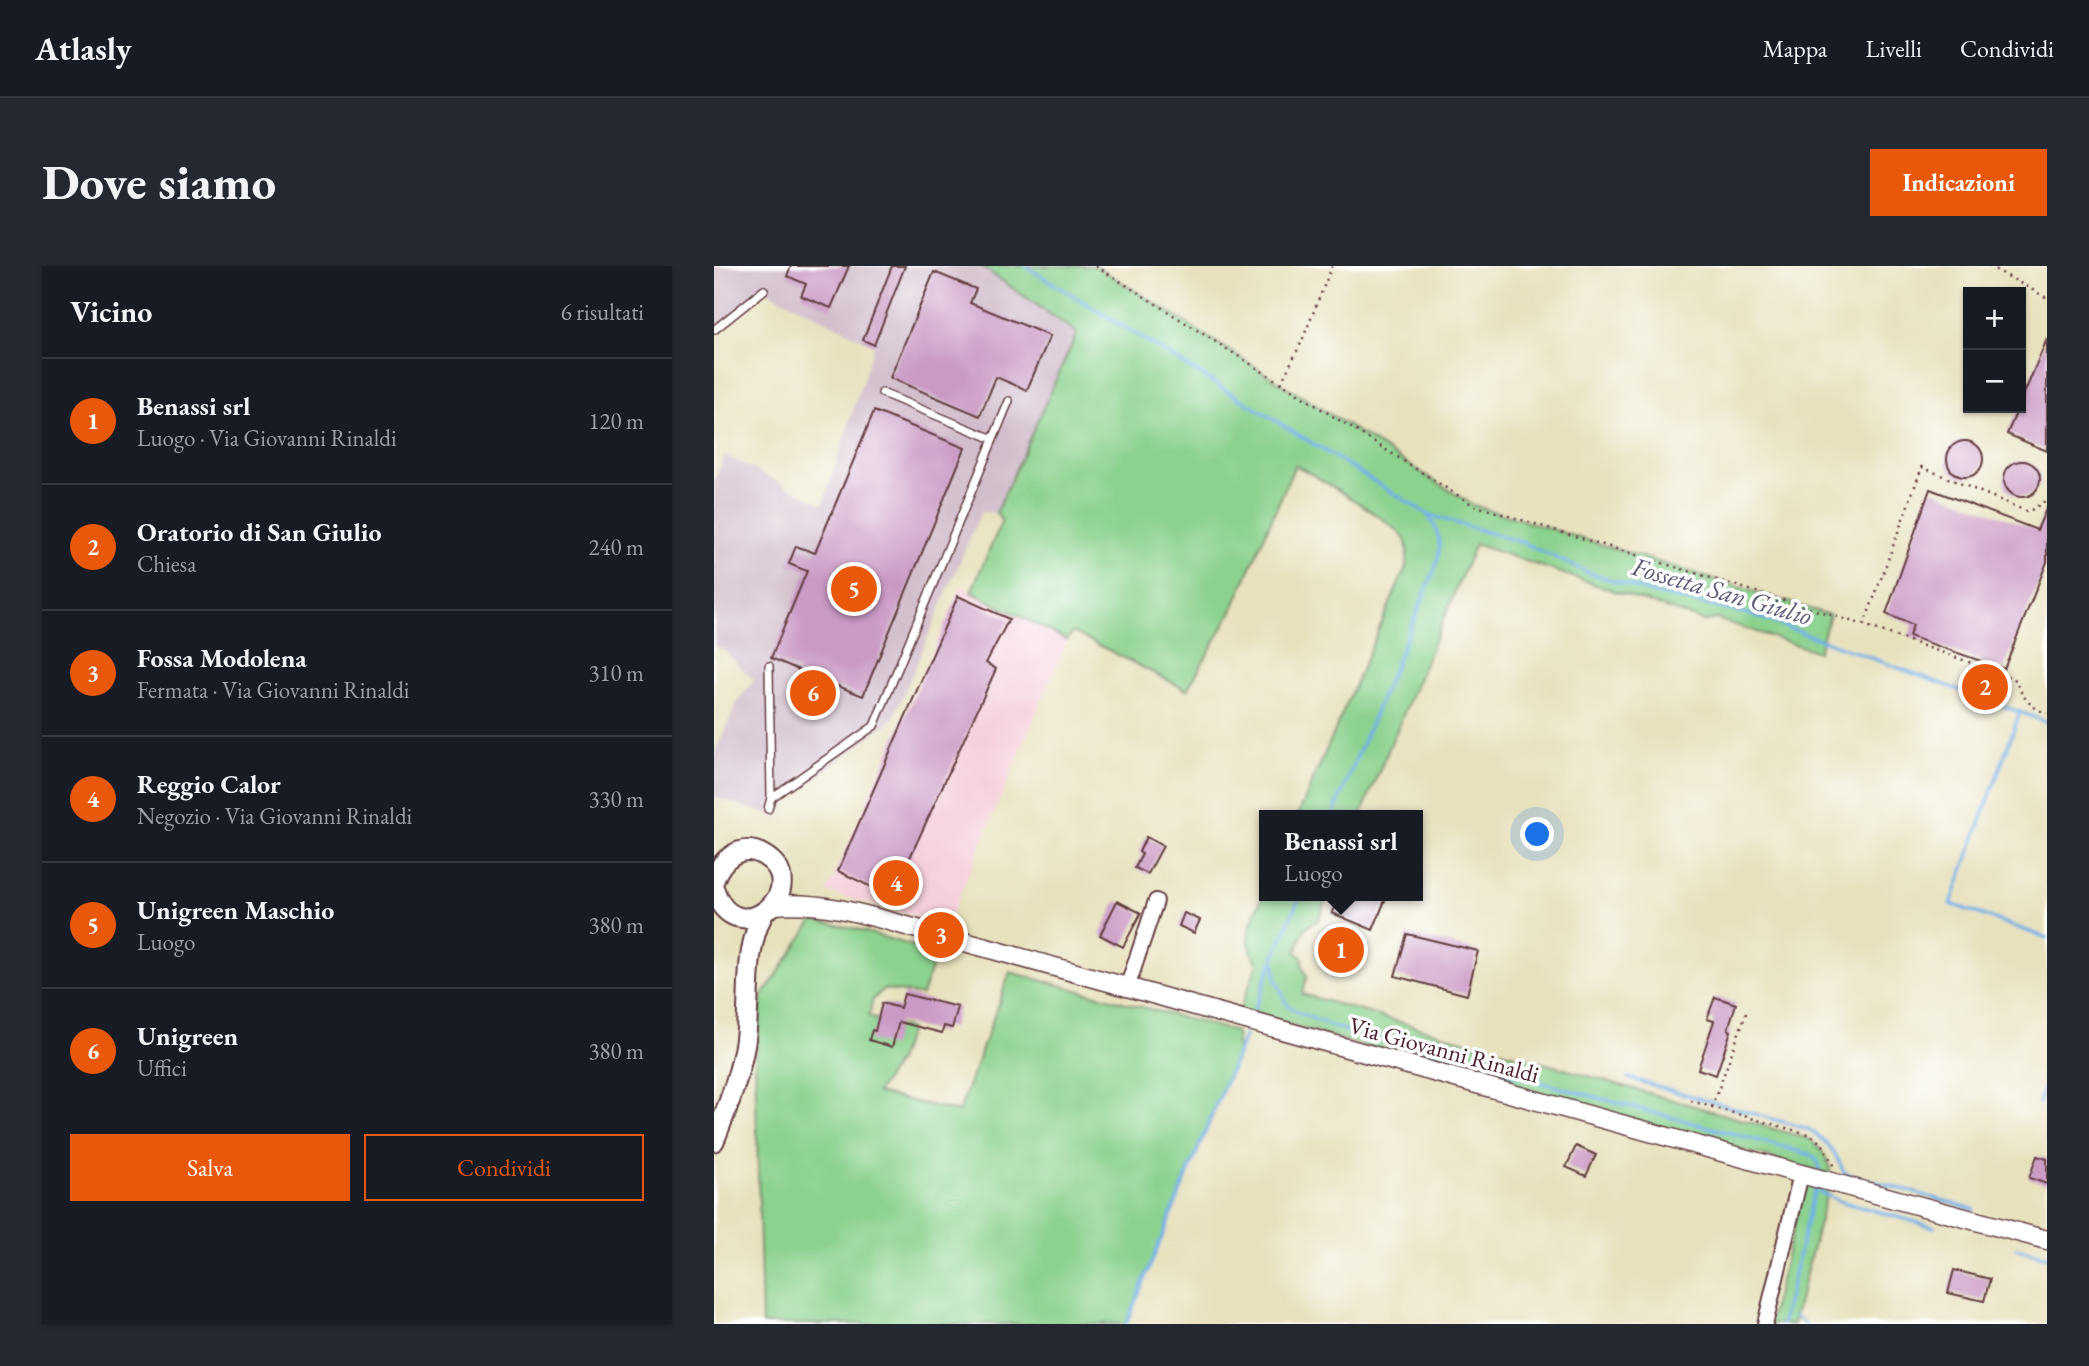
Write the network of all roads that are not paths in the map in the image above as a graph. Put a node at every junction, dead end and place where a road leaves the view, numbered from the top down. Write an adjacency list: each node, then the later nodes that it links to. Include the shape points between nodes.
1 (764, 290): 2 (lane)
2 (714, 330)
3 (882, 393): 5 (lane)
4 (1009, 401): 5 (lane)
5 (993, 439): 7 (lane, via 874,726)
6 (769, 666): 7 (lane)
7 (771, 798): 8 (lane)
8 (768, 809)
9 (719, 861): 10 (main road, via 736,852 756,852 774,864); 11 (main road)
10 (780, 877): 14 (street, Via Giovanni Rinaldi, via 799,893); 15 (main road)
11 (714, 880)
12 (714, 889): 16 (main road)
13 (1156, 901): 18 (street)
14 (829, 906): 15 (street, Via Giovanni Rinaldi, via 791,903); 18 (street, Via Giovanni Rinaldi)
15 (768, 910): 16 (main road, via 745,918); 17 (main road, via 755,934)
16 (730, 913): 17 (main road)
17 (751, 961): 19 (main road, via 745,1041 736,1085)
18 (1127, 988): 20 (street, Via Giovanni Rinaldi)
19 (714, 1141)
20 (1805, 1175): 21 (street, Via Giovanni Rinaldi); 22 (street)
21 (2047, 1240)
22 (1765, 1324)

